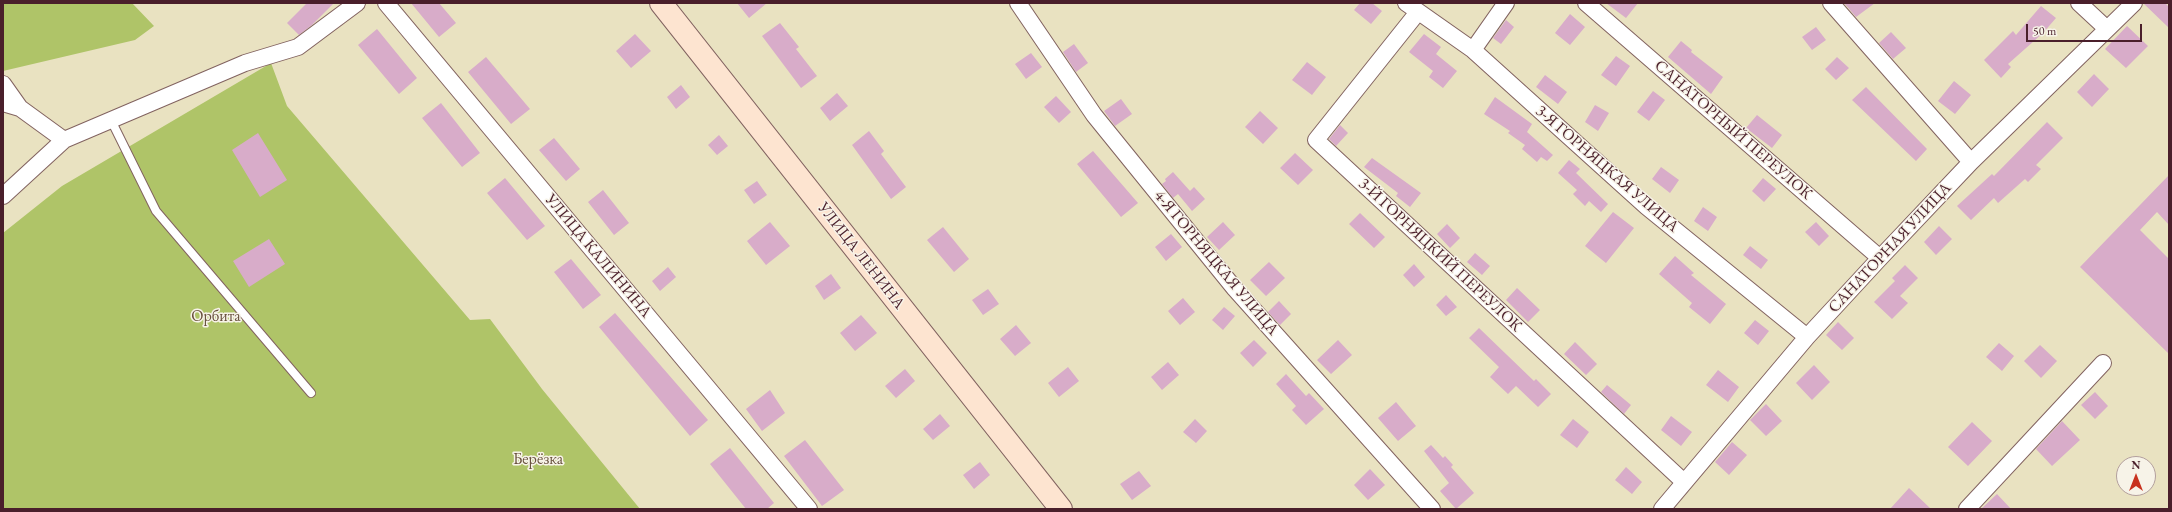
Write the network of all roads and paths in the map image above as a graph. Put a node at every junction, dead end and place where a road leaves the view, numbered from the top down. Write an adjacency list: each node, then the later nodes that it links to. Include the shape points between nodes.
1 (357, 3): 16 (street, via 298,47 245,64)
2 (386, 3): 25 (street, УЛИЦА КАЛИНИНА)
3 (661, 3): 26 (main road, УЛИЦА ЛЕНИНА)
4 (1018, 3): 27 (street, 4-Я ГОРНЯЦКАЯ УЛИЦА, via 1094,115 1235,289)
5 (1506, 3): 12 (street)
6 (1586, 3): 20 (street, САНАТОРНЫЙ ПЕРЕУЛОК)
7 (1831, 3): 18 (street)
8 (2079, 3): 11 (street)
9 (2134, 3): 11 (street, САНАТОРНАЯ УЛИЦА)
10 (1412, 8): 12 (street, 3-Я ГОРНЯЦКАЯ УЛИЦА); 24 (street, 3-Й ГОРНЯЦКИЙ ПЕРЕУЛОК, via 1316,140)
11 (2107, 29): 18 (street, САНАТОРНАЯ УЛИЦА)
12 (1472, 50): 21 (street, 3-Я ГОРНЯЦКАЯ УЛИЦА, via 1647,207)
13 (3, 84): 15 (street)
14 (3, 104): 15 (street)
15 (20, 108): 17 (street)
16 (111, 120): 17 (street); 23 (lane, via 156,211)
17 (64, 140): 19 (street)
18 (1971, 162): 20 (street, САНАТОРНАЯ УЛИЦА)
19 (3, 196)
20 (1880, 258): 21 (street, САНАТОРНАЯ УЛИЦА)
21 (1807, 337): 24 (street, САНАТОРНАЯ УЛИЦА)
22 (2102, 363): 29 (street)
23 (311, 393)
24 (1684, 482): 28 (street, САНАТОРНАЯ УЛИЦА)
25 (809, 509)
26 (1061, 509)
27 (1432, 509)
28 (1662, 509)
29 (1967, 509)

